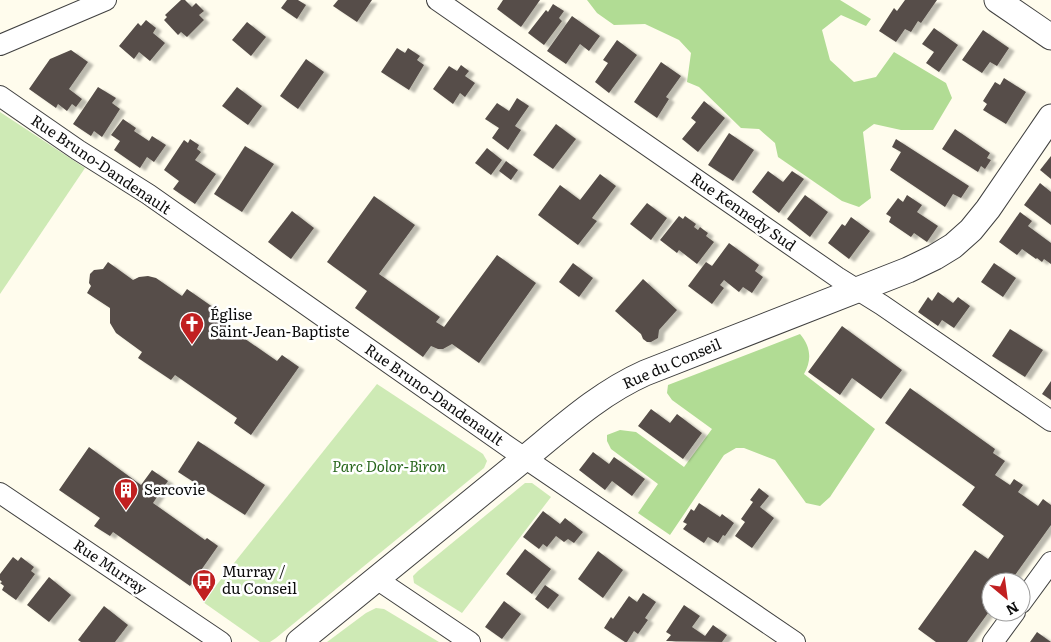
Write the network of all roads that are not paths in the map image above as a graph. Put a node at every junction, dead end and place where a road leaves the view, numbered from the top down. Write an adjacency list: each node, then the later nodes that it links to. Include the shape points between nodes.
1 (106, 0): 5 (street)
2 (437, 0): 8 (street, Rue Kennedy Sud)
3 (997, 0): 4 (street)
4 (1051, 37)
5 (0, 45)
6 (0, 96): 10 (street, Rue Bruno-Dandenault, via 148,194)
7 (1051, 117): 8 (street, Rue du Conseil, via 988,209 953,246 908,270)
8 (857, 289): 9 (street, Rue Kennedy Sud); 10 (street, Rue du Conseil, via 628,381 591,405)
9 (1051, 421)
10 (525, 458): 13 (street, Rue du Conseil); 19 (street, Rue Bruno-Dandenault)
11 (0, 493): 16 (street, Rue Murray)
12 (1051, 562): 14 (street)
13 (378, 580): 17 (street, Rue du Conseil); 18 (street)
14 (1031, 590)
15 (1008, 622): 20 (street)
16 (221, 642)
17 (300, 642)
18 (470, 642)
19 (795, 642)
20 (993, 642)

